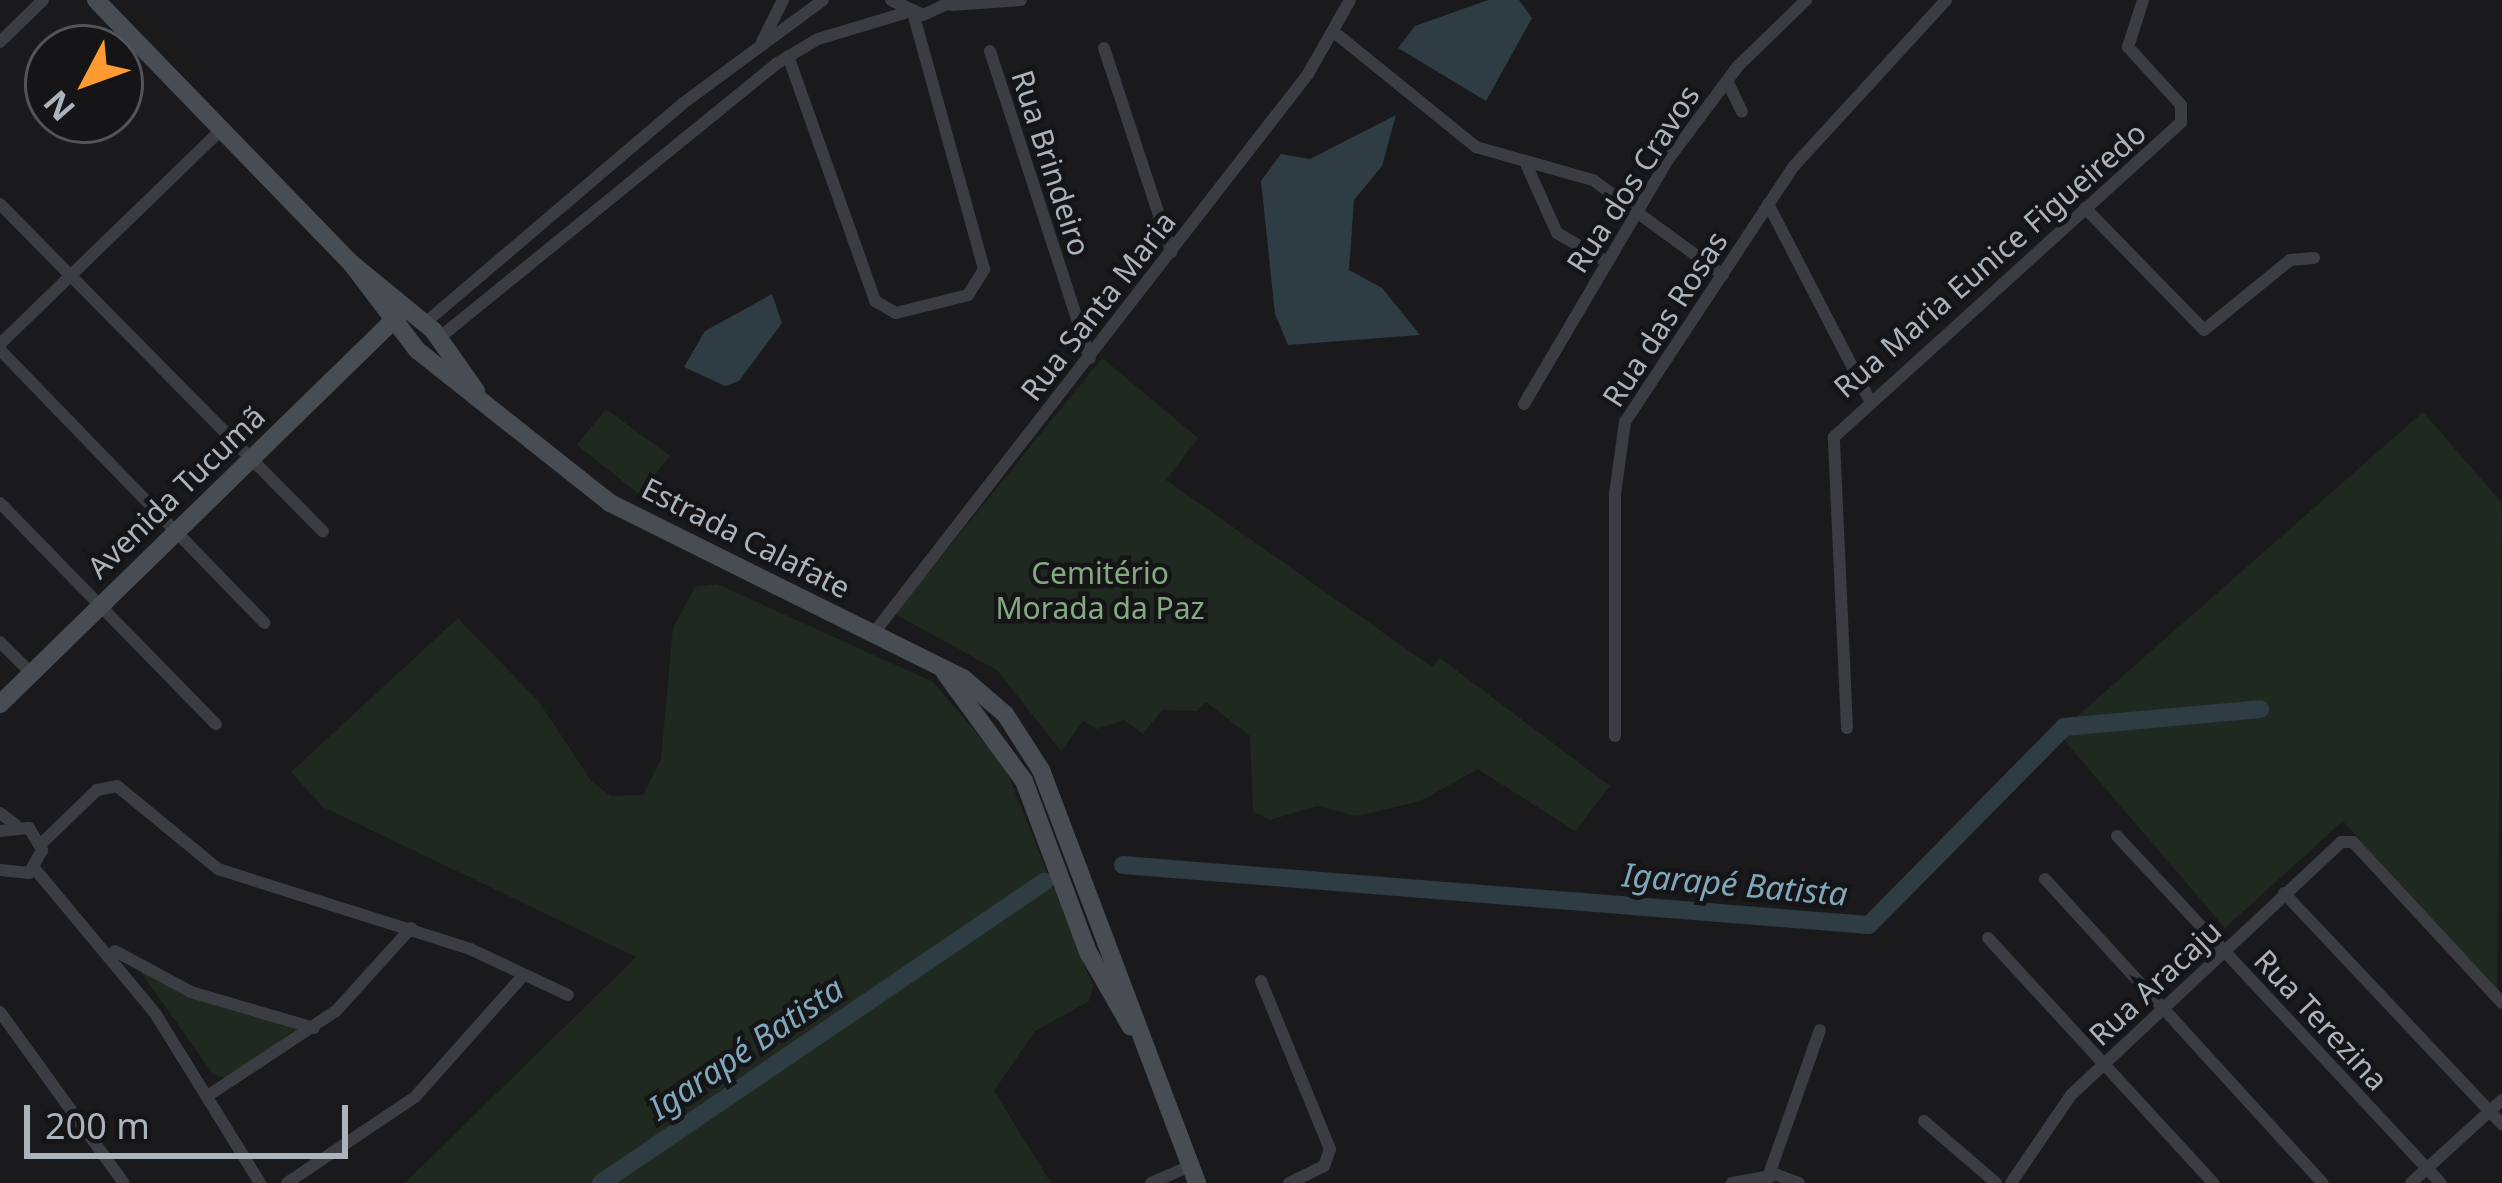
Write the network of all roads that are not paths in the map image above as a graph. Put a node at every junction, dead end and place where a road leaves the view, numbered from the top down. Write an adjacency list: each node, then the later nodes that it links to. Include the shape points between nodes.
1 (43, 0): 14 (street)
2 (96, 0): 22 (street, Estrada Calafate)
3 (783, 0): 15 (street)
4 (823, 0): 15 (street)
5 (891, 0): 12 (street)
6 (1021, 0): 11 (street)
7 (1350, 0): 13 (street, Rua Santa Maria)
8 (1806, 0): 19 (street, Rua dos Cravos)
9 (1946, 0): 28 (street, Rua das Rosas)
10 (2143, 0): 29 (street, Rua Maria Eunice Figueiredo, via 2128,47 2185,115)
11 (953, 2): 12 (street)
12 (910, 13): 18 (street); 18 (street, via 984,269 968,295 896,314 875,301)
13 (1334, 32): 24 (street, via 1464,139); 31 (street, Rua Santa Maria)
14 (0, 42)
15 (759, 47): 21 (street)
16 (1104, 48): 31 (street)
17 (990, 51): 40 (street, Rua Brindeiro)
18 (788, 56): 23 (street)
19 (1727, 81): 20 (street); 30 (street, Rua dos Cravos)
20 (1742, 112)
21 (668, 115): 23 (street); 25 (street)
22 (222, 129): 35 (street); 36 (street, Estrada Calafate)
23 (689, 138): 26 (street)
24 (1527, 166): 30 (street, via 1593,181); 33 (street, via 1557,232)
25 (605, 167): 26 (street); 37 (street)
26 (626, 189): 38 (street)
27 (0, 204): 35 (street)
28 (1768, 204): 34 (street, Rua das Rosas); 43 (street)
29 (2085, 208): 32 (street, via 2204,330 2290,260); 43 (street, Rua Maria Eunice Figueiredo)
30 (1639, 211): 33 (street, Rua dos Cravos); 34 (street)
31 (1171, 252): 40 (street, Rua Santa Maria)
32 (2314, 258)
33 (1607, 262): 44 (street, Rua dos Cravos)
34 (1723, 275): 57 (street, Rua das Rosas, via 1620,433)
35 (69, 276): 39 (street); 45 (street)
36 (399, 315): 37 (street, Estrada Calafate); 41 (street, Estrada Calafate); 45 (street, Avenida Tucumã)
37 (424, 323): 38 (street, Estrada Calafate)
38 (444, 343): 41 (street); 42 (street, Estrada Calafate)
39 (0, 347): 47 (street)
40 (1090, 358): 51 (street, Rua Santa Maria)
41 (429, 360): 42 (street, Estrada Calafate)
42 (476, 392): 51 (street, Estrada Calafate, via 625,512)
43 (1868, 397): 56 (street, Rua Maria Eunice Figueiredo, via 1832,444)
44 (1524, 404)
45 (250, 463): 47 (street, Avenida Tucumã); 48 (street)
46 (0, 503): 49 (street)
47 (176, 532): 49 (street, Avenida Tucumã); 50 (street)
48 (323, 532)
49 (101, 606): 53 (street, Avenida Tucumã); 55 (street)
50 (266, 623)
51 (873, 634): 86 (street, Estrada Calafate, via 973,685 1015,726)
52 (0, 642): 53 (street)
53 (31, 673): 54 (street, Avenida Tucumã)
54 (0, 704)
55 (216, 724)
56 (1847, 728)
57 (1615, 736)
58 (0, 813): 59 (street)
59 (16, 825): 60 (street); 62 (street)
60 (0, 831)
61 (2117, 836): 70 (street, Rua Terezina)
62 (41, 844): 63 (street); 67 (street, via 97,790 117,786 218,869)
63 (34, 869): 64 (street); 69 (street)
64 (3, 877)
65 (2045, 879): 75 (street)
66 (2284, 893): 70 (street, Rua Aracaju); 74 (street, Rua Aracaju, via 2335,844 2353,842); 82 (street)
67 (411, 928): 71 (street); 77 (street)
68 (1988, 938): 79 (street)
69 (106, 946): 77 (street, via 191,992); 80 (street)
70 (2224, 951): 75 (street, Rua Aracaju); 85 (street, Rua Terezina)
71 (522, 977): 73 (street); 90 (street, via 404,1106)
72 (1261, 981): 92 (street, via 1330,1149 1324,1166)
73 (568, 995)
74 (2502, 1004)
75 (2162, 1010): 79 (street, Rua Aracaju); 98 (street)
76 (0, 1012): 88 (street)
77 (314, 1028): 80 (street)
78 (1820, 1030): 87 (street)
79 (2103, 1065): 96 (street, Rua Aracaju, via 2050,1120); 97 (street)
80 (209, 1095): 89 (street)
81 (2502, 1100): 82 (street)
82 (2490, 1111): 84 (street); 85 (street)
83 (1924, 1121): 95 (street)
84 (2502, 1124)
85 (2426, 1168): 99 (street); 100 (street, Rua Terezina)
86 (1193, 1175): 91 (street)
87 (1768, 1179): 93 (street); 94 (street)
88 (124, 1183)
89 (260, 1183)
90 (287, 1183)
91 (1151, 1183)
92 (1289, 1183)
93 (1732, 1183)
94 (1799, 1183)
95 (1996, 1183)
96 (2011, 1183)
97 (2213, 1183)
98 (2323, 1183)
99 (2411, 1183)
100 (2441, 1183)

